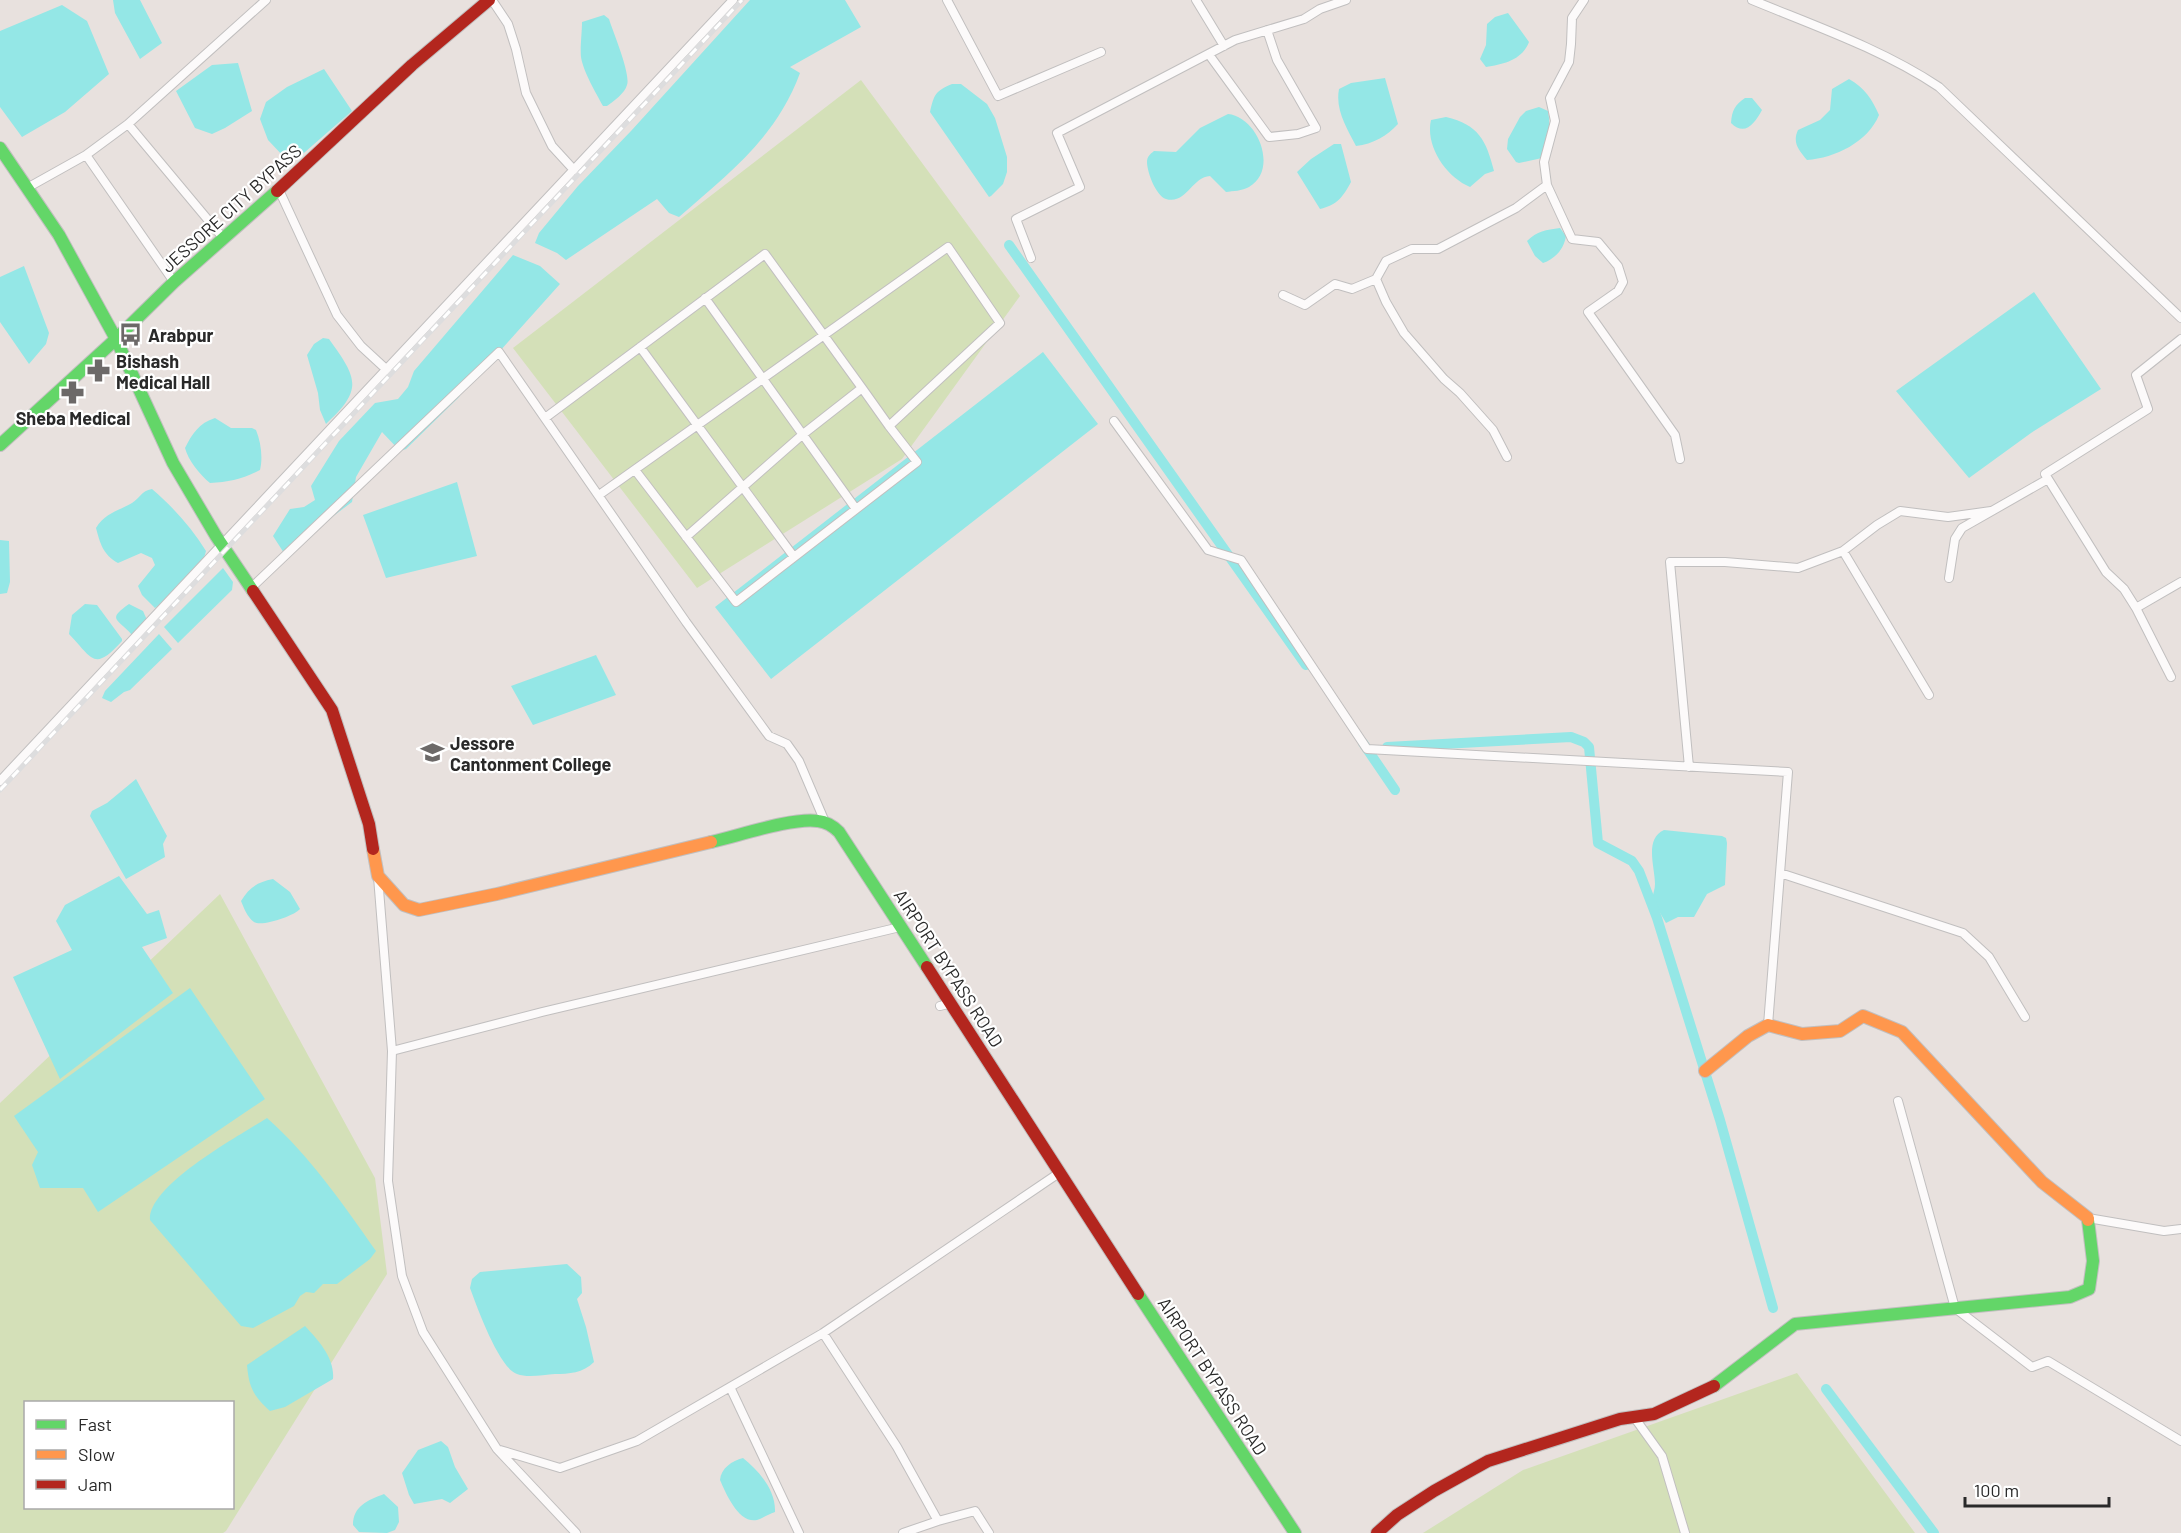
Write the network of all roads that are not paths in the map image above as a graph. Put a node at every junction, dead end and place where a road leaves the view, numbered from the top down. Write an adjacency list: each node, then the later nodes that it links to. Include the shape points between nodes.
1 (266, 0): 13 (street)
2 (490, 0): 16 (street, via 508,24 526,93 552,146); 19 (main road, JESSORE CITY BYPASS, via 412,65)
3 (733, 0): 16 (street)
4 (948, 0): 11 (street, via 998,96)
5 (1196, 0): 10 (street)
6 (1346, 0): 9 (street)
7 (1584, 0): 17 (street, via 1572,18 1569,62 1551,98 1555,121 1544,162)
8 (1752, 0): 26 (street, via 1845,38 1939,87)
9 (1267, 30): 10 (street); 12 (street, via 1277,60 1316,128 1269,137)
10 (1224, 45): 21 (street, via 1057,133 1080,187 1016,219)
11 (1101, 52)
12 (1210, 56)
13 (128, 124): 15 (street); 20 (street)
14 (0, 148): 18 (main road)
15 (86, 155): 18 (street); 23 (street)
16 (574, 170): 31 (street)
17 (1547, 185): 22 (street, via 1516,207 1438,249 1412,249 1386,261); 41 (street, via 1572,239 1598,242 1618,266 1623,282 1618,291 1588,312 1675,435)
18 (27, 188): 28 (main road)
19 (279, 190): 20 (main road, JESSORE CITY BYPASS); 31 (street, via 337,315 361,346)
20 (224, 239): 23 (main road, JESSORE CITY BYPASS)
21 (1031, 258)
22 (1376, 279): 24 (street, via 1352,289 1335,284 1305,305); 40 (street, via 1404,333 1492,430)
23 (174, 282): 28 (main road, JESSORE CITY BYPASS)
24 (1282, 295)
25 (705, 298): 27 (street, via 765,254); 30 (street); 32 (street)
26 (2181, 318)
27 (825, 335): 32 (street); 33 (street); 37 (street, via 948,247 1000,323)
28 (116, 339): 39 (main road, JESSORE CITY BYPASS); 49 (main road, via 173,463)
29 (2181, 339): 43 (street, via 2136,375 2148,410 2045,474)
30 (640, 347): 34 (street); 36 (street)
31 (387, 370): 49 (street)
32 (764, 378): 36 (street); 38 (street)
33 (862, 388): 37 (street); 38 (street)
34 (545, 418): 45 (street); 54 (street, via 499,352)
35 (1114, 421): 58 (street, via 1208,550 1241,560 1367,749)
36 (698, 425): 42 (street); 44 (street)
37 (889, 426): 46 (street, via 917,462)
38 (802, 435): 44 (street); 46 (street)
39 (0, 445)
40 (1507, 457)
41 (1680, 459)
42 (635, 470): 45 (street); 48 (street)
43 (2048, 479): 47 (street); 55 (street, via 2104,568)
44 (743, 487): 48 (street); 51 (street)
45 (599, 495): 60 (street, via 769,736 787,744 799,761)
46 (856, 509): 51 (street)
47 (1991, 511): 50 (street, via 1948,517 1900,511); 52 (street, via 1962,528 1955,539)
48 (686, 537): 51 (street, via 736,602)
49 (221, 544): 54 (main road); 59 (street)
50 (1844, 551): 57 (street); 58 (street, via 1798,568 1670,562)
51 (794, 557)
52 (1949, 578)
53 (2181, 582): 55 (street)
54 (251, 588): 62 (main road, via 332,710 369,824)
55 (2136, 608): 56 (street)
56 (2171, 677)
57 (1929, 695)
58 (1689, 766): 61 (street, via 1788,772)
59 (0, 781)
60 (825, 822): 62 (main road, via 799,821 419,910 404,905); 63 (main road, AIRPORT BYPASS ROAD, via 839,832)
61 (1780, 873): 66 (street, via 1963,933 1989,957); 67 (street)
62 (378, 876): 68 (street)
63 (900, 927): 64 (main road, AIRPORT BYPASS ROAD); 68 (street)
64 (952, 1003): 65 (street); 71 (main road, AIRPORT BYPASS ROAD)
65 (940, 1006)
66 (2025, 1017)
67 (1768, 1025): 69 (main road); 72 (main road, via 1802,1034 1840,1031 1863,1016 1902,1032 2042,1182)
68 (393, 1051): 79 (street, via 388,1181 402,1276 423,1332)
69 (1705, 1071)
70 (1898, 1101): 74 (street)
71 (1059, 1173): 75 (street); 85 (main road, AIRPORT BYPASS ROAD)
72 (2088, 1218): 73 (street, via 2164,1231); 74 (main road, via 2092,1261 2089,1289 2070,1297)
73 (2181, 1229)
74 (1955, 1308): 77 (main road, via 1795,1324 1712,1388 1654,1414); 78 (street, via 2032,1367 2048,1361)
75 (823, 1333): 76 (street); 80 (street, via 897,1447)
76 (730, 1387): 79 (street, via 637,1441 560,1468); 82 (street)
77 (1634, 1417): 86 (main road, via 1488,1461 1397,1515); 87 (street, via 1662,1456)
78 (2181, 1441)
79 (497, 1449): 81 (street)
80 (938, 1521): 83 (street); 84 (street, via 975,1511)
81 (576, 1533)
82 (799, 1533)
83 (903, 1533)
84 (989, 1533)
85 (1295, 1533)
86 (1377, 1533)
87 (1685, 1533)

